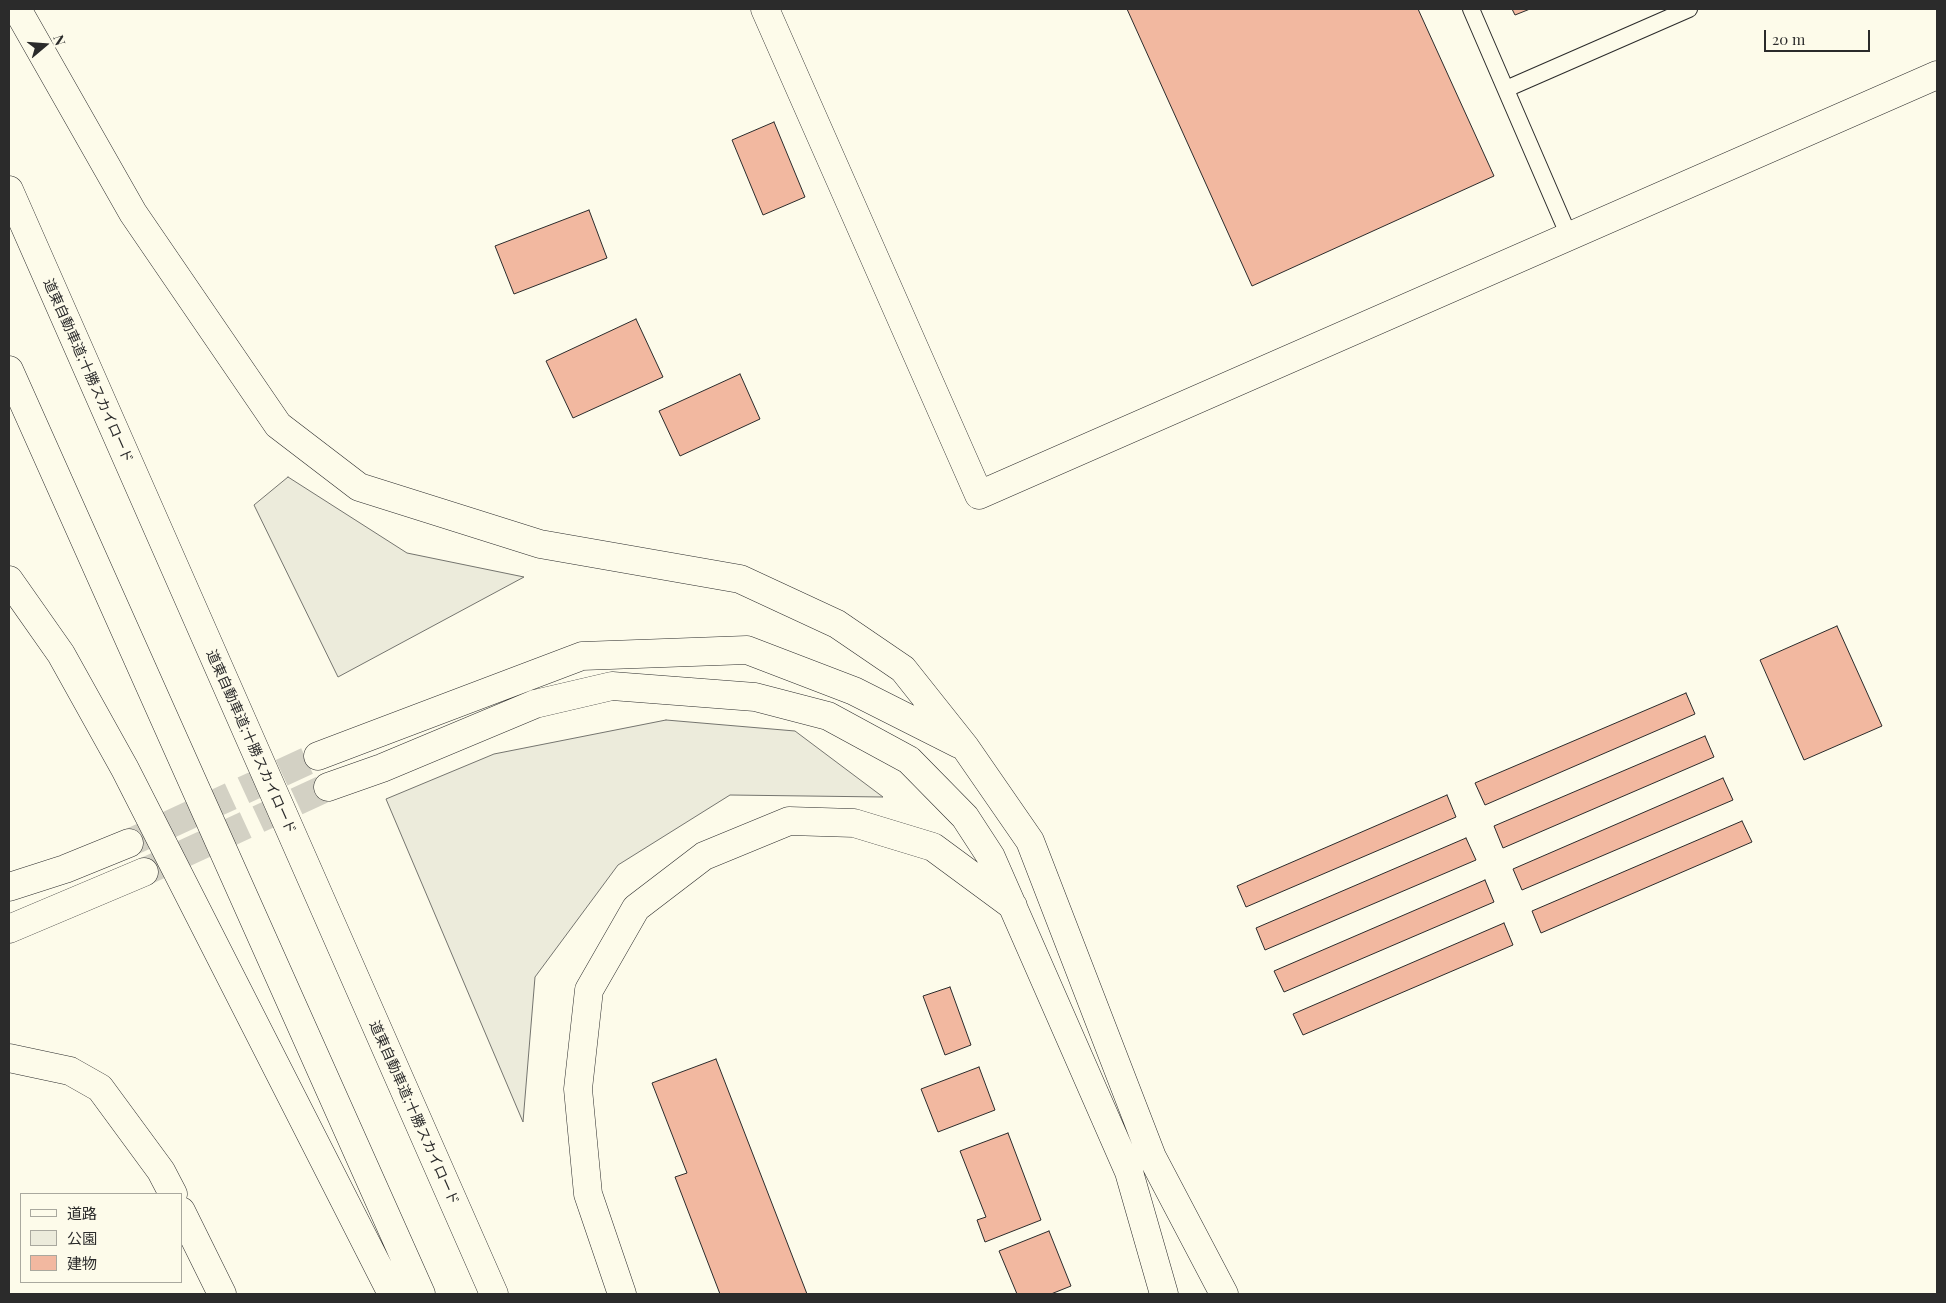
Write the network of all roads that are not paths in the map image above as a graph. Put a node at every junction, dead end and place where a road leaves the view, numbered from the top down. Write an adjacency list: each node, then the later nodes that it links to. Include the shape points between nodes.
1 (17, 9): 11 (main road, via 133,213 278,426 359,486 540,544 740,579 837,624 904,669)
2 (765, 9): 8 (main road, via 979,495)
3 (1471, 9): 6 (lane)
4 (1689, 9): 6 (lane)
5 (1937, 75): 8 (main road)
6 (1506, 89): 8 (lane)
7 (9, 190): 25 (main road, 道東自動車道;十勝スカイロード)
8 (1570, 236)
9 (9, 370): 24 (main road)
10 (9, 580): 23 (main road, via 61,654 125,769)
11 (965, 747): 12 (main road, via 854,692 747,650 582,656); 28 (main road, via 1030,840 1152,1157)
12 (318, 756)
13 (328, 787): 17 (main road, via 535,704 612,686 755,697 828,716 909,760 965,817 992,857)
14 (129, 842): 16 (main road)
15 (144, 872): 18 (main road)
16 (9, 887)
17 (1014, 906): 26 (main road, via 933,847 854,823 789,821 704,856 636,908 589,990 578,1089 588,1194); 27 (main road, via 1129,1172)
18 (9, 930)
19 (9, 1058): 20 (main road, via 70,1071 100,1088 161,1171)
20 (172, 1193)
21 (182, 1214): 22 (main road)
22 (222, 1294)
23 (392, 1294)
24 (421, 1294)
25 (494, 1294)
26 (622, 1294)
27 (1164, 1294)
28 (1224, 1294)

